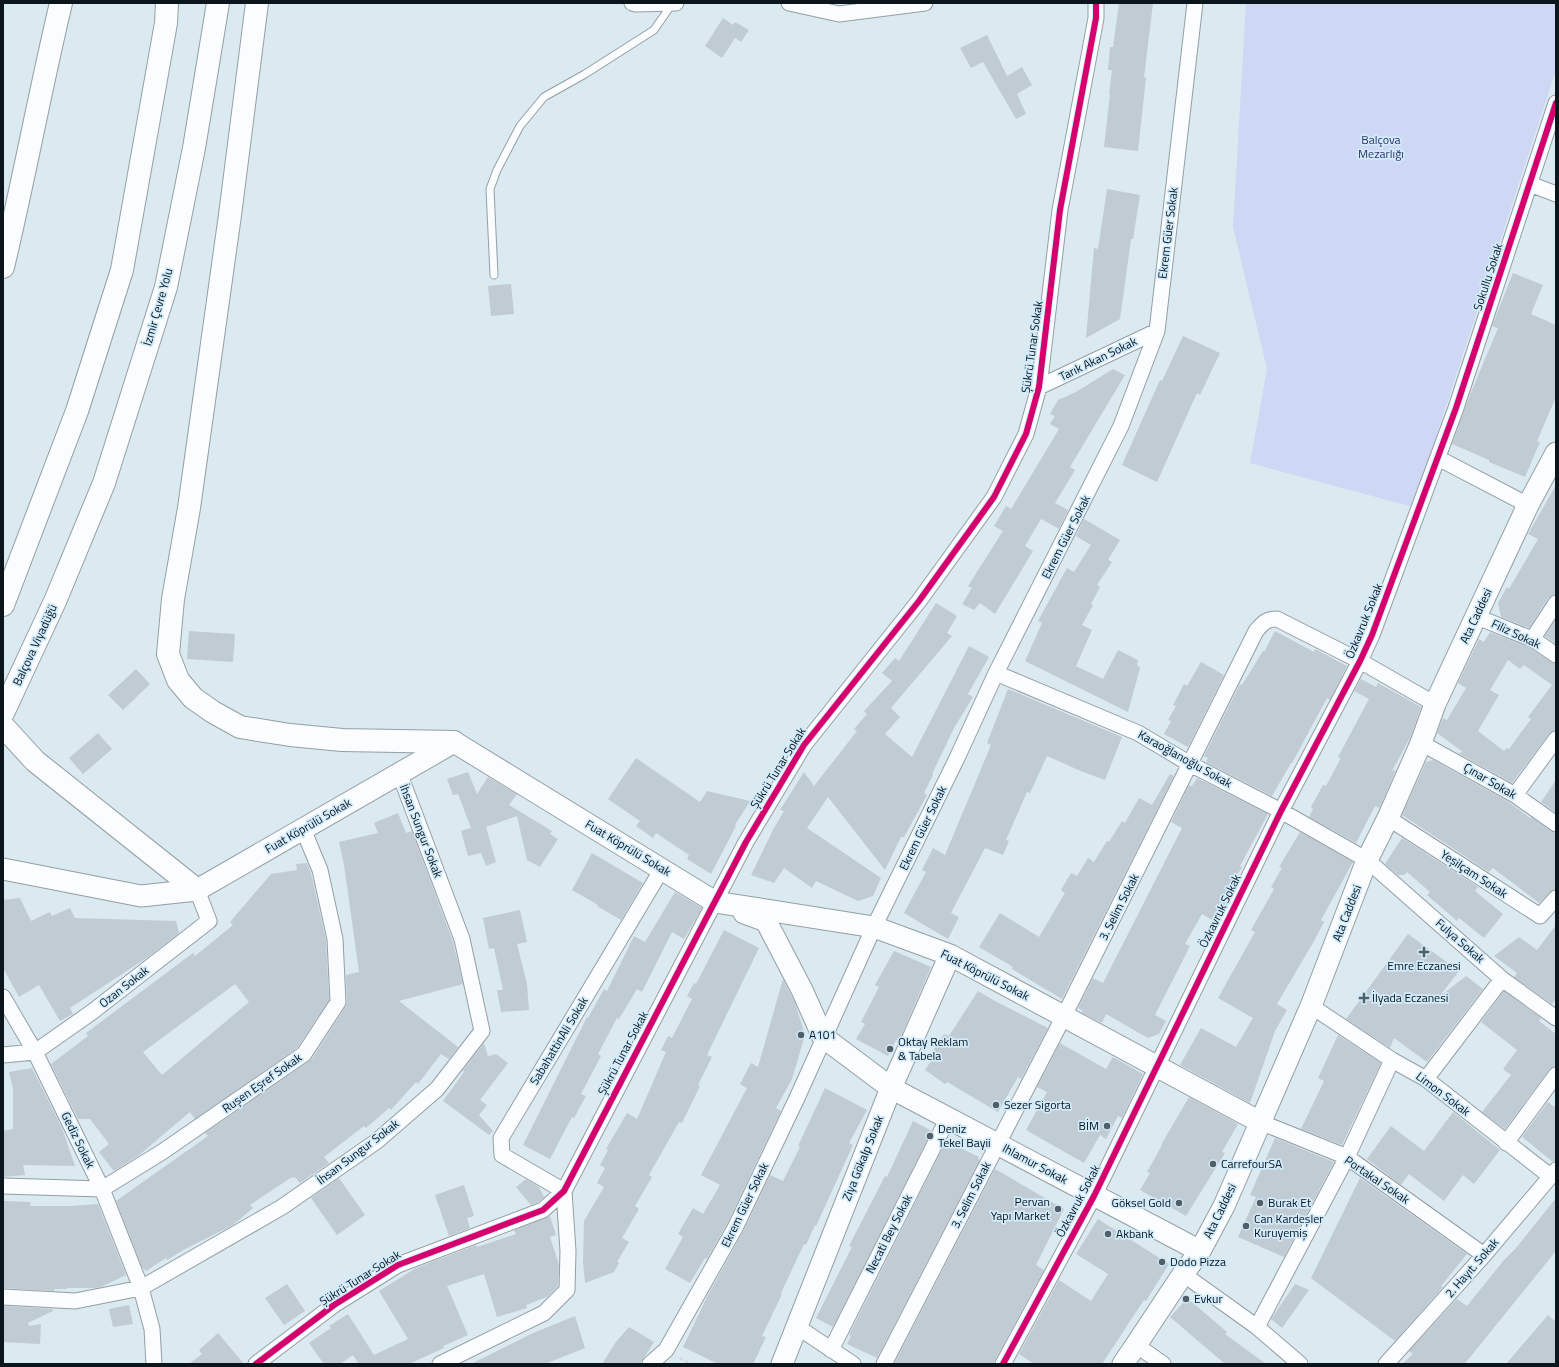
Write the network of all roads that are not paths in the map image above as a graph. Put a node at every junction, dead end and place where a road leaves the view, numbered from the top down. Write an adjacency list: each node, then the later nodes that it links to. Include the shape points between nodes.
1 (61, 3): 14 (highway)
2 (168, 3): 23 (highway, via 122,270 77,411)
3 (218, 3): 21 (highway, İzmir Çevre Yolu, via 194,148 166,287 104,483)
4 (257, 3): 33 (highway, via 189,508 173,599 168,654 178,680 193,698 240,727 342,740)
5 (632, 3): 9 (street)
6 (789, 3): 10 (street, via 839,14)
7 (1096, 3): 17 (street, Şükrü Tunar Sokak, via 1096,18 1060,210)
8 (1195, 3): 16 (street, Ekrem Güer Sokak)
9 (674, 4): 15 (lane, via 654,30 544,97 520,126 490,189)
10 (916, 4)
11 (1556, 103): 12 (street, Sokullu Sokak)
12 (1530, 184): 13 (street); 19 (street, Sokullu Sokak)
13 (1556, 194)
14 (3, 267)
15 (494, 275)
16 (1157, 330): 17 (street, Tarık Akan Sokak); 28 (street, Ekrem Güer Sokak, via 1121,426)
17 (1039, 387): 47 (street, Şükrü Tunar Sokak, via 1026,434 994,497 919,601 804,745 746,842)
18 (1556, 453): 20 (main road, Ata Caddesi)
19 (1438, 458): 20 (street); 27 (street, Özkavruk Sokak)
20 (1528, 505): 24 (main road, Ata Caddesi)
21 (56, 599): 30 (highway, Balçova Viyadüğü)
22 (1556, 603): 25 (street)
23 (3, 605)
24 (1475, 616): 25 (street, Filiz Sokak); 29 (main road, Ata Caddesi)
25 (1534, 640): 26 (street, Filiz Sokak)
26 (1556, 655)
27 (1360, 661): 29 (street, 3. Selim Sokak); 35 (street, 3. Selim Sokak, via 1277,619 1264,622 1256,631); 38 (street, Özkavruk Sokak)
28 (996, 673): 35 (street, Karaoğlanoğlu Sokak, via 1138,733); 48 (street, Ekrem Güer Sokak)
29 (1436, 704): 34 (main road, Ata Caddesi)
30 (3, 713)
31 (3, 726): 45 (highway, via 35,761)
32 (1556, 739): 37 (street)
33 (454, 742): 36 (main road, Fuat Köprülü Sokak); 44 (main road, Fuat Köprülü Sokak)
34 (1421, 743): 37 (street, Çınar Sokak); 39 (main road, Ata Caddesi)
35 (1190, 764): 38 (street, Karaoğlanoğlu Sokak); 53 (street, 3. Selim Sokak)
36 (400, 775): 41 (main road, Fuat Köprülü Sokak); 76 (street, İhsan Sungur Sokak, via 462,939 482,1030 437,1089 377,1141 282,1207)
37 (1515, 795): 40 (street, Çınar Sokak)
38 (1281, 810): 42 (street, Karaoğlanoğlu Sokak); 59 (street, Özkavruk Sokak)
39 (1388, 818): 42 (main road, Ata Caddesi); 46 (street, Yeşilçam Sokak, via 1540,916)
40 (1556, 824)
41 (303, 829): 45 (main road, Fuat Köprülü Sokak); 70 (street, Ruşen Eşref Sokak, via 320,870 335,939 338,1002 304,1054 162,1152)
42 (1367, 860): 50 (street, Fulya Sokak); 52 (main road, Ata Caddesi)
43 (3, 869): 45 (main road, Fuat Köprülü Sokak, via 141,896)
44 (662, 869): 47 (main road, Fuat Köprülü Sokak); 71 (street, SabahattinAli Sokak, via 501,1138 502,1155)
45 (198, 890): 56 (street, Ozan Sokak, via 209,921 92,1012)
46 (1556, 898)
47 (715, 902): 48 (main road, Fuat Köprülü Sokak); 55 (main road, via 766,921); 71 (street, Şükrü Tunar Sokak)
48 (874, 927): 49 (main road, Fuat Köprülü Sokak); 55 (street, Ekrem Güer Sokak)
49 (950, 955): 53 (main road, Fuat Köprülü Sokak); 62 (main road, Ziya Gökalp Sokak)
50 (1502, 979): 54 (street, Fulya Sokak); 61 (street)
51 (3, 996): 56 (street, Gediz Sokak)
52 (1311, 1006): 58 (street, Limon Sokak); 64 (main road, Ata Caddesi)
53 (1064, 1016): 59 (main road, Fuat Köprülü Sokak); 66 (street, 3. Selim Sokak)
54 (1556, 1018)
55 (823, 1037): 62 (main road, Ihlamur Sokak); 85 (street, Ekrem Güer Sokak, via 735,1228 666,1350)
56 (35, 1052): 57 (street); 70 (street, Gediz Sokak)
57 (3, 1054)
58 (1392, 1060): 61 (street, Limon Sokak); 67 (street)
59 (1157, 1067): 64 (main road, Fuat Köprülü Sokak); 72 (street, Özkavruk Sokak)
60 (1556, 1075): 65 (street)
61 (1426, 1079): 65 (street, Limon Sokak)
62 (891, 1088): 63 (main road, Ihlamur Sokak); 78 (main road, Ziya Gökalp Sokak)
63 (948, 1118): 66 (main road, Ihlamur Sokak); 81 (street, Necati Bey Sokak)
64 (1260, 1122): 67 (street, Portakal Sokak); 73 (main road, Ata Caddesi, via 1224,1206)
65 (1506, 1143): 68 (street, Limon Sokak)
66 (998, 1144): 72 (main road, Ihlamur Sokak); 88 (street, 3. Selim Sokak)
67 (1347, 1157): 74 (street, Portakal Sokak); 79 (street)
68 (1553, 1173): 74 (street, 2. Hayıt. Sokak)
69 (3, 1186): 70 (street)
70 (102, 1189): 76 (street, Gediz Sokak)
71 (564, 1191): 83 (street, Şükrü Tunar Sokak, via 542,1210 398,1265 334,1305); 84 (street, via 568,1290 544,1313)
72 (1094, 1196): 73 (main road, Ihlamur Sokak); 89 (street, Özkavruk Sokak)
73 (1200, 1252): 75 (main road, Ata Caddesi)
74 (1484, 1255): 93 (street, 2. Hayıt. Sokak)
75 (1183, 1274): 79 (street); 80 (main road, Ata Caddesi)
76 (141, 1288): 77 (street, İhsan Sungur Sokak, via 75,1301); 82 (street, Gediz Sokak, via 152,1329)
77 (3, 1297)
78 (796, 1326): 81 (street); 86 (main road, Ziya Gökalp Sokak)
79 (1257, 1327): 92 (street)
80 (1136, 1346): 90 (main road, Ata Caddesi); 91 (street)
81 (831, 1350): 87 (street)
82 (154, 1364)
83 (256, 1364)
84 (440, 1364)
85 (650, 1364)
86 (782, 1364)
87 (853, 1364)
88 (884, 1364)
89 (1003, 1364)
90 (1122, 1364)
91 (1163, 1364)
92 (1300, 1364)
93 (1386, 1364)

